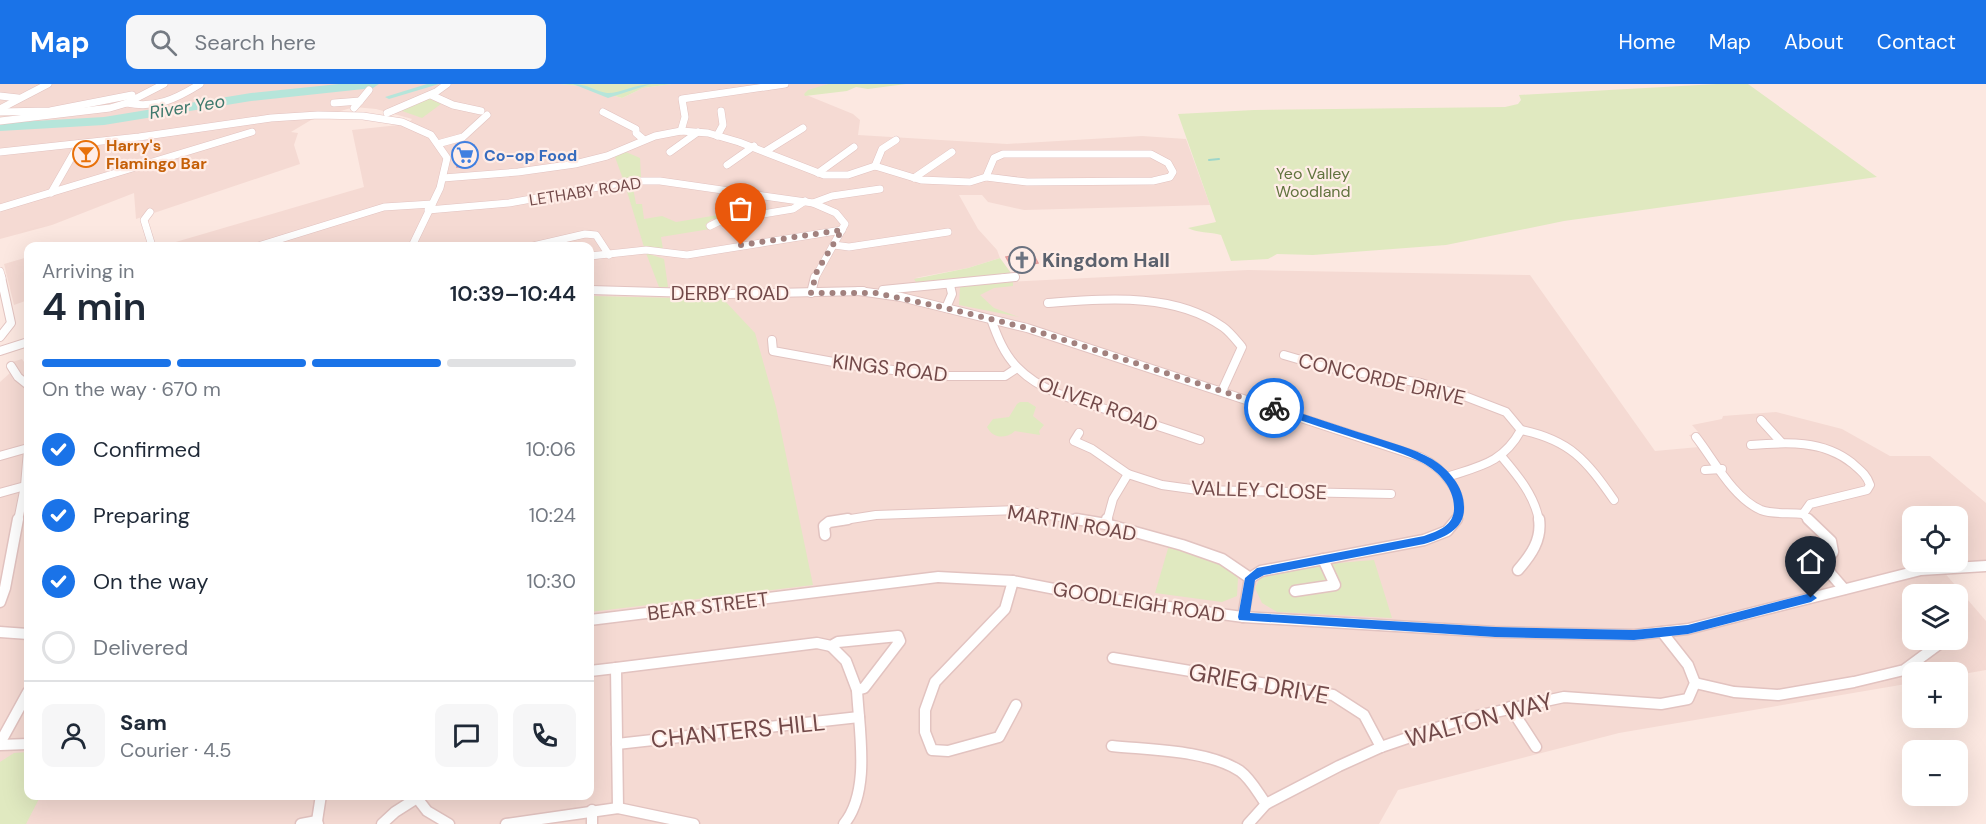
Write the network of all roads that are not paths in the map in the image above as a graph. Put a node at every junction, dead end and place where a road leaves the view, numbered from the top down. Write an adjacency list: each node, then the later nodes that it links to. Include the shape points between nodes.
1 (48, 84): 10 (street)
2 (164, 84): 12 (street)
3 (200, 84): 12 (street, via 156,106)
4 (447, 84): 8 (street)
5 (785, 84): 21 (street, via 682,99 685,117)
6 (369, 90): 11 (street)
7 (132, 95): 15 (street, via 78,107 24,113)
8 (431, 95): 18 (street, via 404,102); 27 (street, via 484,113 463,137)
9 (0, 96): 10 (street)
10 (18, 98): 15 (street)
11 (360, 101): 13 (street); 14 (street)
12 (127, 103): 19 (street, via 86,112)
13 (324, 104)
14 (354, 108): 18 (street); 28 (street, via 300,111)
15 (0, 110)
16 (721, 111): 24 (street, via 723,124)
17 (603, 112): 25 (street, via 636,129)
18 (387, 113): 27 (street, via 416,122)
19 (0, 121)
20 (803, 128): 31 (street)
21 (681, 131): 23 (street); 25 (street)
22 (252, 132): 42 (street)
23 (698, 132): 24 (street); 33 (street)
24 (717, 136): 29 (street)
25 (643, 139): 39 (street, via 590,161 516,173)
26 (896, 140): 36 (street, via 882,149)
27 (441, 143): 39 (street, via 448,162)
28 (79, 144): 32 (street); 42 (street)
29 (754, 146): 31 (street); 35 (street)
30 (854, 147): 37 (street)
31 (766, 151): 37 (street)
32 (0, 152)
33 (670, 152)
34 (952, 152): 40 (street)
35 (727, 165)
36 (875, 166): 37 (street, via 847,176); 40 (street)
37 (818, 173)
38 (987, 177): 38 (street, via 994,158 1003,154 1151,154 1168,163 1173,172 1170,177 1153,181 1027,182); 40 (street, via 970,182)
39 (443, 178): 44 (street)
40 (914, 178)
41 (880, 189): 43 (street)
42 (51, 193): 45 (street)
43 (809, 202): 44 (street, LETHABY ROAD, via 681,182 638,180 509,203); 47 (street, via 793,209); 48 (street, via 842,218)
44 (430, 207): 51 (street, LETHABY ROAD, via 384,207); 52 (street)
45 (0, 208)
46 (150, 212): 50 (street, via 144,220)
47 (710, 226)
48 (842, 230): 54 (street); 55 (street, via 687,255 646,250)
49 (948, 232): 54 (street, via 849,247)
50 (151, 242)
51 (271, 242)
52 (414, 242)
53 (550, 242): 55 (street, via 596,235)
54 (834, 245): 62 (street, via 817,271)
55 (609, 255): 56 (street)
56 (594, 256)
57 (0, 271): 66 (street, via 11,323)
58 (1015, 277): 59 (street, DERBY ROAD)
59 (950, 285): 61 (street, DERBY ROAD); 64 (street, via 952,294)
60 (594, 290): 62 (street, DERBY ROAD)
61 (859, 291): 62 (street, DERBY ROAD); 64 (street)
62 (811, 293)
63 (1048, 303): 74 (street, via 1143,300 1218,324 1242,347)
64 (946, 308): 65 (street)
65 (991, 319): 72 (street, OLIVER ROAD, via 998,341); 74 (street)
66 (0, 337)
67 (772, 340): 72 (street, KINGS ROAD, via 773,351 902,372 996,377)
68 (24, 343): 69 (street)
69 (0, 351)
70 (1284, 355): 76 (street, CONCORDE DRIVE, via 1467,397 1506,412)
71 (11, 366): 73 (street)
72 (1017, 368): 79 (street, OLIVER ROAD, via 1042,386 1078,401)
73 (24, 382)
74 (1222, 391): 88 (street, via 1406,452)
75 (1761, 420): 80 (street)
76 (1521, 430): 84 (street, via 1515,444); 93 (street, via 1538,432 1566,444 1585,458)
77 (1079, 433): 87 (street, VALLEY CLOSE, via 1076,443 1092,449)
78 (1696, 436): 85 (street)
79 (1200, 440)
80 (1781, 442): 81 (street); 94 (street, via 1800,442 1838,453 1870,481 1867,490 1810,504)
81 (1751, 445)
82 (24, 450): 83 (street)
83 (0, 456)
84 (1502, 457): 88 (street); 99 (street, via 1527,488 1539,520 1534,550)
85 (1722, 469): 86 (street); 94 (street, via 1753,506 1771,512)
86 (1705, 470)
87 (1128, 474): 92 (street, VALLEY CLOSE, via 1198,490); 95 (street, via 1113,499)
88 (1447, 477): 97 (street, via 1456,490 1459,515 1442,534)
89 (24, 486): 91 (street)
90 (24, 491): 105 (street)
91 (0, 494)
92 (1391, 494)
93 (1614, 500)
94 (1803, 514): 102 (street, via 1831,541 1833,552 1827,568)
95 (1106, 524): 96 (street, MARTIN ROAD, via 1019,510 961,510 829,522 824,526); 100 (street, MARTIN ROAD, via 1222,559)
96 (825, 535)
97 (1323, 559): 100 (street, via 1261,571); 104 (street, via 1335,585)
98 (1986, 566): 102 (street, GOODLEIGH ROAD, via 1921,570)
99 (1518, 570)
100 (1250, 578): 106 (street)
101 (1013, 581): 103 (street, GOODLEIGH ROAD, via 938,577); 106 (street, GOODLEIGH ROAD, via 1162,608); 119 (street, via 1005,609 935,682 925,710 925,732 932,750 948,752 999,737)
102 (1844, 589): 109 (street, GOODLEIGH ROAD, via 1688,629)
103 (826, 591): 107 (street, BEAR STREET)
104 (1295, 591)
105 (0, 603)
106 (1243, 617): 109 (street, GOODLEIGH ROAD, via 1510,633)
107 (594, 620)
108 (0, 632): 110 (street)
109 (1662, 632): 116 (street, via 1688,665)
110 (24, 634)
111 (831, 646): 114 (street, via 817,643); 117 (street, via 846,660); 117 (street, via 858,638 898,636 900,641 893,651 864,688)
112 (1931, 650): 116 (street, via 1904,670 1778,695 1734,692)
113 (1113, 658): 126 (street, GRIEG DRIVE, via 1333,695 1361,709)
114 (616, 668): 115 (street); 124 (street)
115 (594, 671)
116 (1695, 683): 120 (street, WALTON WAY, via 1688,699 1675,703 1564,697)
117 (857, 690): 121 (street)
118 (24, 699): 122 (street)
119 (1016, 705)
120 (1510, 707): 126 (street, WALTON WAY); 127 (street)
121 (859, 717): 124 (street, CHANTERS HILL); 135 (street, via 861,788 854,812)
122 (0, 744): 123 (street)
123 (24, 744)
124 (617, 744): 132 (street)
125 (1112, 746): 131 (street, via 1217,760 1239,771)
126 (1381, 747): 131 (street, WALTON WAY)
127 (1536, 747)
128 (320, 800): 134 (street)
129 (412, 800): 137 (street)
130 (418, 800): 138 (street, via 427,811)
131 (1266, 804): 142 (street, WALTON WAY)
132 (618, 808): 133 (street); 141 (street)
133 (592, 810): 139 (street); 140 (street)
134 (317, 822): 136 (street)
135 (846, 823)
136 (301, 824)
137 (382, 824)
138 (450, 824)
139 (506, 824)
140 (592, 824)
141 (694, 824)
142 (1248, 824)

